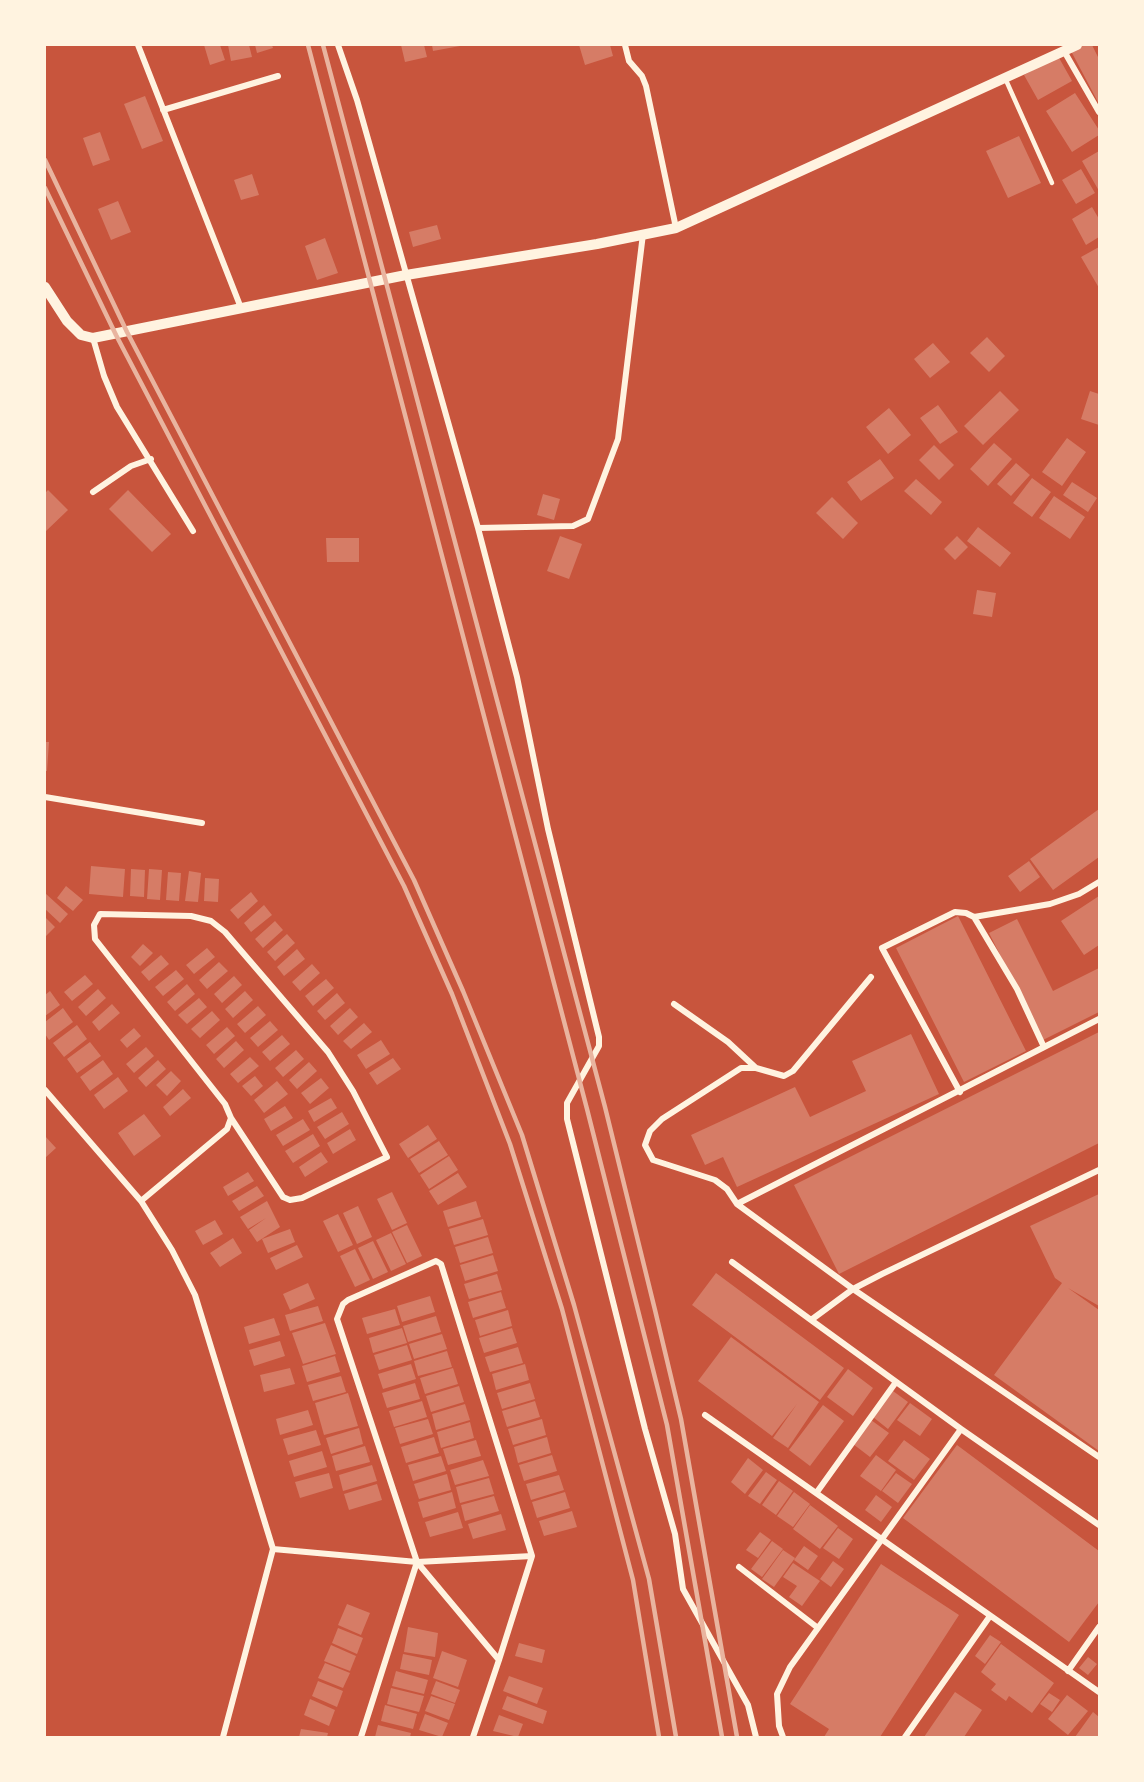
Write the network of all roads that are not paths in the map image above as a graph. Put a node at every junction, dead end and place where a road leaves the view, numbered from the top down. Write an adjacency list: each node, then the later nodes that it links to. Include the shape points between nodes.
1 (138, 45): 8 (street)
2 (338, 45): 13 (street)
3 (625, 45): 11 (street, via 629,61 646,86)
4 (1077, 45): 5 (street)
5 (1064, 51): 7 (street); 9 (street)
6 (279, 76): 8 (street)
7 (1005, 78): 10 (lane); 11 (street)
8 (163, 110): 15 (street)
9 (1099, 112)
10 (1052, 183)
11 (676, 228): 12 (street)
12 (643, 234): 13 (street); 19 (street, via 618,440 588,519 573,526)
13 (406, 275): 15 (street); 19 (street)
14 (45, 286): 16 (street, via 67,321 81,334)
15 (241, 308): 16 (street)
16 (93, 338): 17 (street, via 117,407)
17 (151, 459): 18 (street, via 131,466); 20 (street)
18 (93, 492)
19 (478, 528): 59 (street, via 517,677 548,829 599,1037 599,1046 567,1103 567,1119 675,1534 683,1589 748,1705)
20 (193, 531)
21 (45, 798): 22 (street)
22 (201, 823)
23 (1099, 882): 24 (street, via 1050,904)
24 (974, 917): 28 (street, via 1017,989); 31 (street, via 955,912 882,948)
25 (871, 977): 29 (street, via 794,1071 784,1076)
26 (674, 1004): 29 (street, via 728,1042)
27 (1099, 1019): 28 (street)
28 (1043, 1045): 31 (street)
29 (756, 1068): 35 (street, via 741,1068 662,1119 650,1131 645,1146 653,1160 715,1180 728,1189)
30 (45, 1090): 34 (street)
31 (960, 1092): 35 (street)
32 (231, 1118): 32 (street, via 225,1104 95,939 94,925 100,914 191,916 211,921 225,932 328,1052 387,1157 302,1198 290,1200 283,1197); 34 (street, via 227,1129)
33 (1099, 1170): 37 (street)
34 (141, 1201): 46 (street, via 195,1295)
35 (737, 1204): 37 (street)
36 (732, 1262): 38 (street)
37 (853, 1289): 38 (street); 42 (street)
38 (812, 1320): 39 (street)
39 (896, 1382): 41 (street); 43 (street)
40 (705, 1415): 43 (street)
41 (961, 1430): 44 (street); 45 (street)
42 (1099, 1457)
43 (817, 1492): 45 (street)
44 (1099, 1525)
45 (883, 1540): 50 (street); 52 (street)
46 (273, 1549): 48 (street); 56 (street)
47 (532, 1557): 48 (street); 48 (street, via 441,1264 436,1261 348,1300 337,1319); 53 (street)
48 (417, 1562): 53 (street); 57 (street)
49 (739, 1567): 52 (street)
50 (990, 1616): 54 (street); 61 (street)
51 (1099, 1627): 54 (street)
52 (818, 1628): 60 (street, via 790,1667 777,1694)
53 (499, 1660): 58 (street)
54 (1068, 1671): 55 (street)
55 (1099, 1692)
56 (223, 1737)
57 (361, 1737)
58 (473, 1737)
59 (756, 1737)
60 (783, 1737)
61 (905, 1737)

